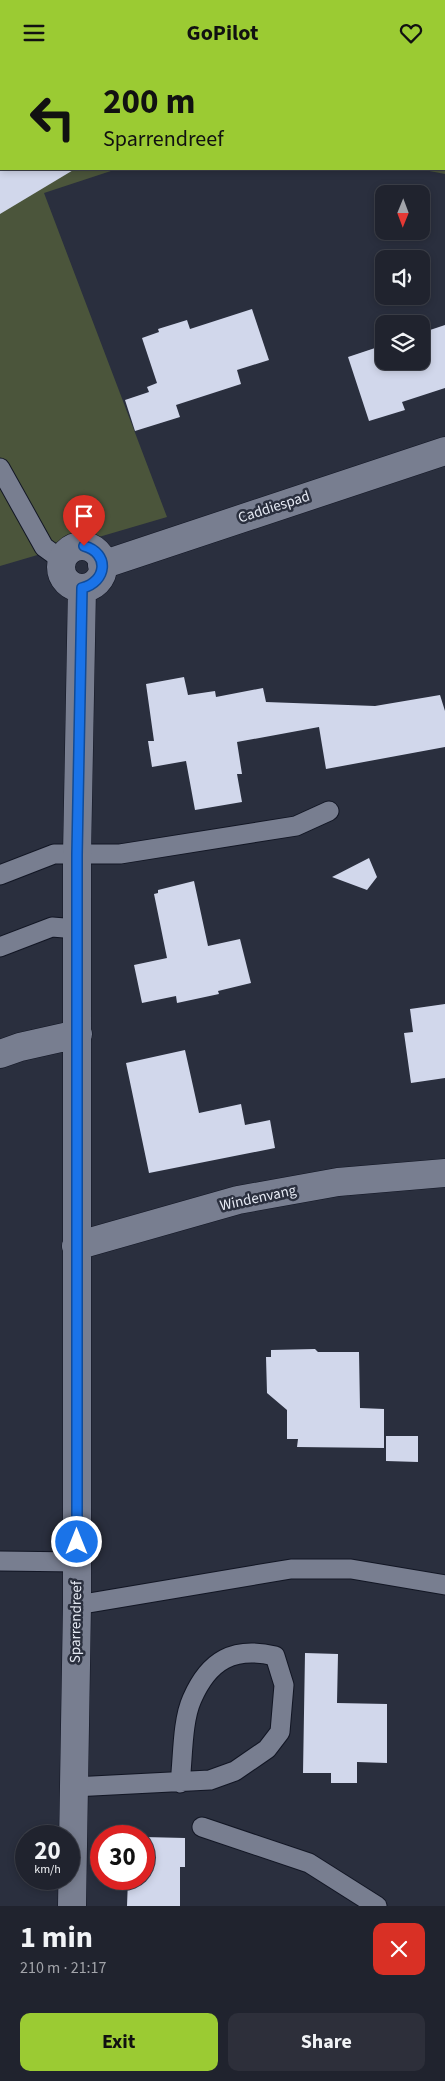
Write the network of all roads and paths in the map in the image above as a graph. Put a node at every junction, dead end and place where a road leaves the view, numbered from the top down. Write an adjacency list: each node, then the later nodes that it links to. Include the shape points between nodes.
1 (445, 451): 4 (street, Caddiespad)
2 (0, 467): 3 (lane, via 44,547)
3 (62, 560): 4 (street, via 71,549 84,546 96,552); 5 (street, via 65,579)
4 (102, 565): 5 (street, via 100,578)
5 (82, 588): 7 (street, Sparrendreef)
6 (329, 811): 7 (lane, via 296,826 120,854)
7 (77, 855): 8 (lane, via 54,854); 9 (street, Sparrendreef)
8 (0, 875)
9 (77, 929): 10 (lane, via 52,927); 11 (street, Sparrendreef)
10 (0, 947)
11 (78, 1034): 12 (street, via 20,1047); 14 (street, Sparrendreef)
12 (0, 1055)
13 (445, 1173): 14 (street, Windenvang, via 338,1182 238,1200)
14 (76, 1246): 16 (street, Sparrendreef)
15 (0, 1561): 16 (lane)
16 (77, 1562): 18 (street, Sparrendreef)
17 (445, 1585): 18 (lane, via 351,1569 292,1569)
18 (77, 1605): 20 (street, Sparrendreef)
19 (180, 1783): 19 (lane, via 210,1781 235,1771 267,1749 280,1732 284,1685 275,1656 255,1651 231,1655 213,1666 192,1699); 20 (lane)
20 (73, 1787): 22 (street, Sparrendreef)
21 (202, 1827): 23 (lane, via 309,1863)
22 (72, 1906)
23 (377, 1906)

